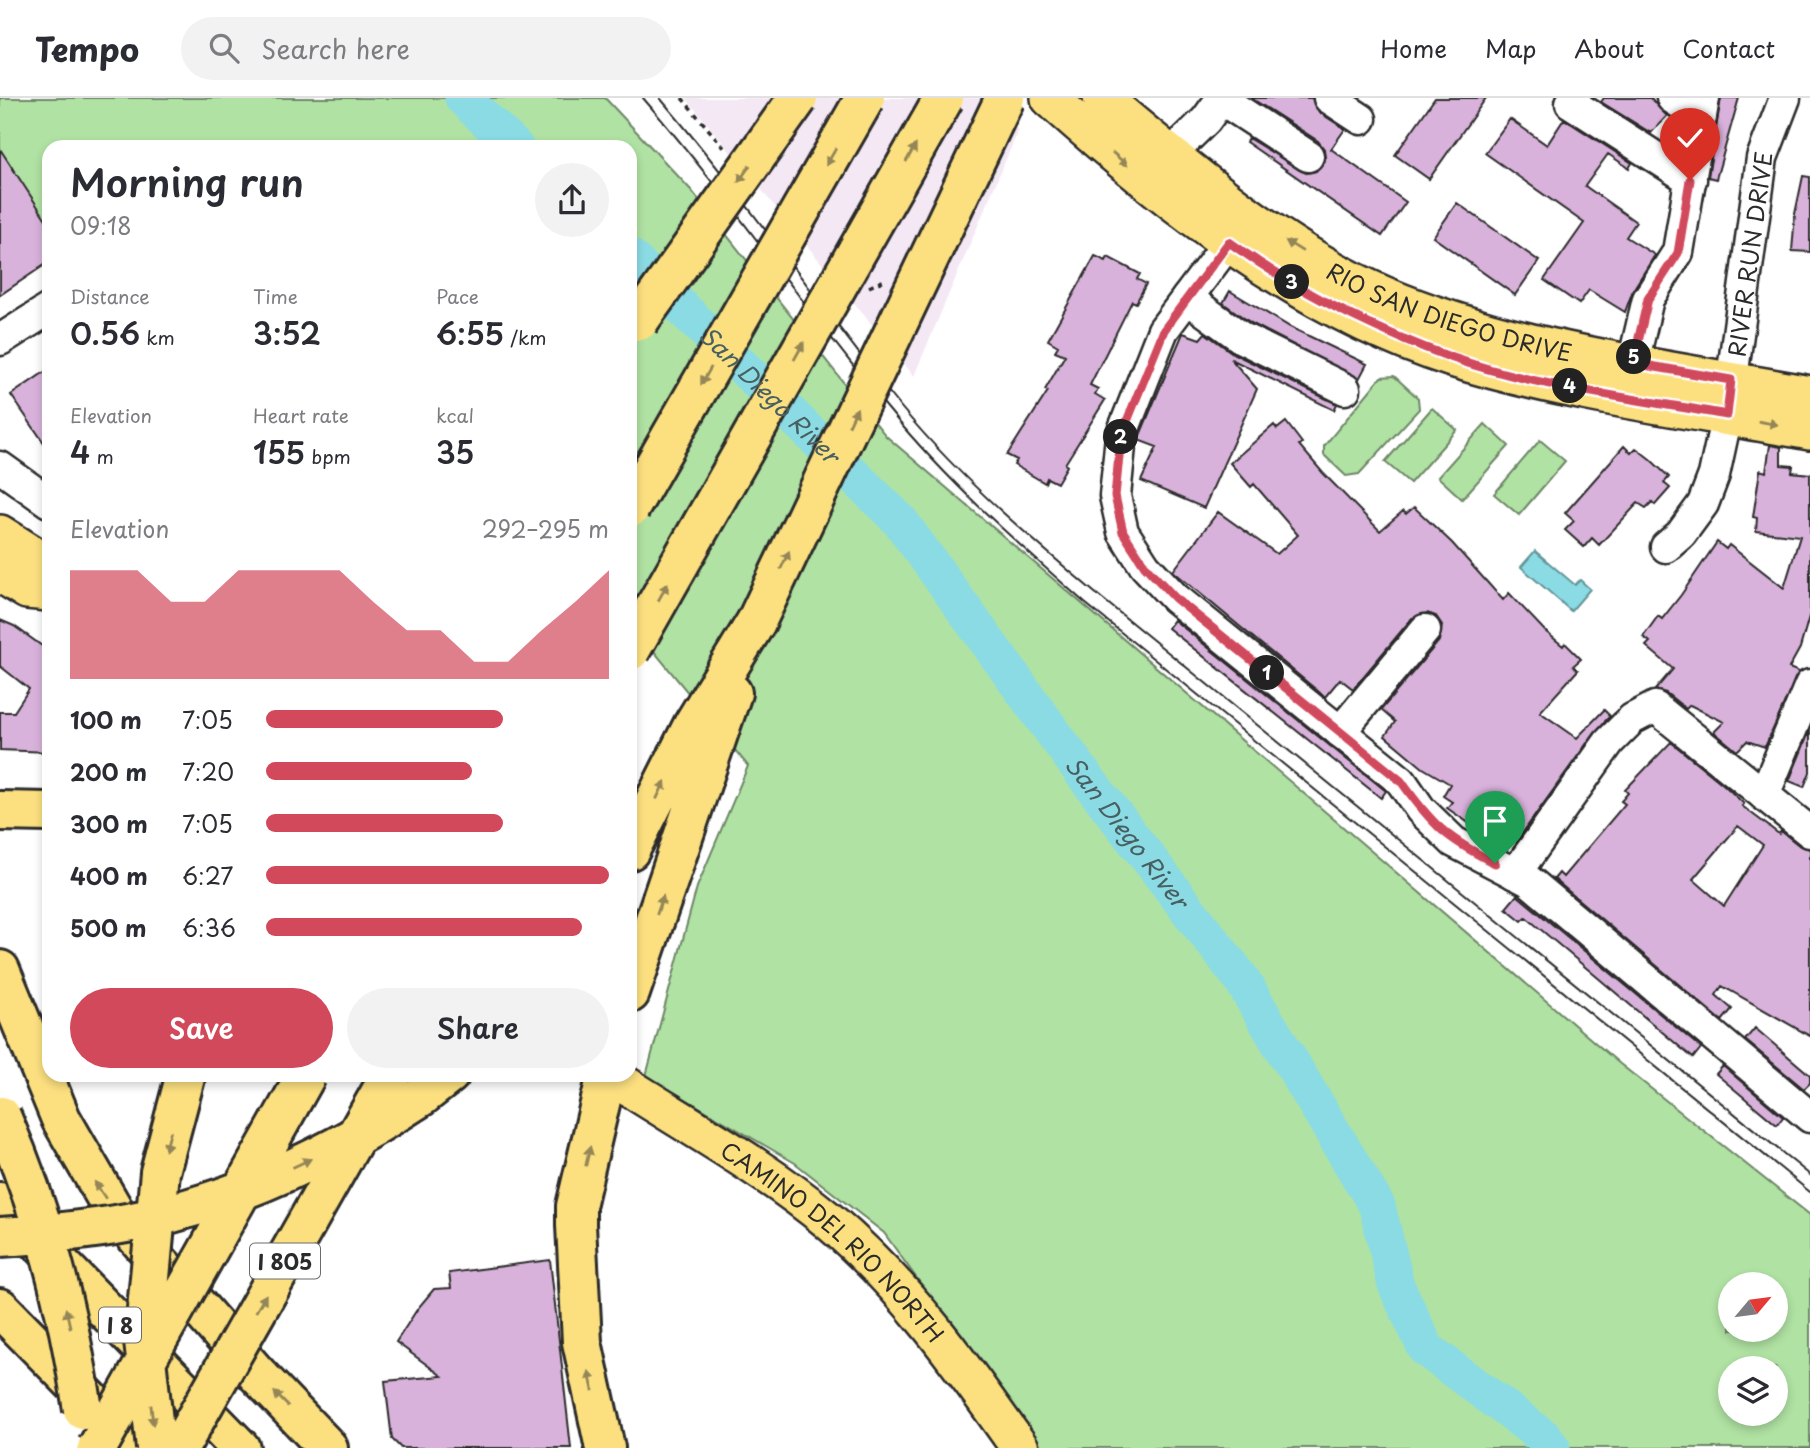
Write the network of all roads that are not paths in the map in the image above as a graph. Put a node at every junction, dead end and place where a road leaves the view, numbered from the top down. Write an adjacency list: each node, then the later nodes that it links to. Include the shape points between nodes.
1 (798, 98): 19 (highway, one-way to 19, bridge)
2 (865, 98): 27 (highway, one-way to 27, bridge)
3 (944, 98): 36 (highway, one-way to 3, bridge)
4 (1005, 98): 34 (highway, one-way to 4, bridge)
5 (1329, 98): 12 (street)
6 (1575, 98): 15 (street, via 1572,103)
7 (1672, 98): 11 (street)
8 (1785, 98): 24 (street, RIVER RUN DRIVE, via 1762,158)
9 (1221, 99): 13 (street); 14 (street)
10 (1082, 104): 13 (main road, RIO SAN DIEGO DRIVE); 16 (main road, RIO SAN DIEGO DRIVE, one-way to 16, via 1161,194)
11 (1703, 107): 15 (street)
12 (1361, 119)
13 (1170, 155): 21 (main road, RIO SAN DIEGO DRIVE, one-way to 13, via 1457,322 1381,295 1293,246)
14 (1308, 156)
15 (1690, 180): 21 (street, via 1678,253 1648,299)
16 (1229, 242): 17 (street); 24 (main road, RIO SAN DIEGO DRIVE, via 1357,318 1452,357 1550,382)
17 (1187, 298): 22 (street, via 1242,338); 38 (street, via 1164,330 1121,436 1115,496 1123,532 1145,566 1175,598)
18 (42, 313): 20 (street)
19 (637, 324)
20 (0, 340)
21 (1633, 363): 24 (main road, RIO SAN DIEGO DRIVE)
22 (1345, 389)
23 (1810, 395): 24 (main road, RIO SAN DIEGO DRIVE)
24 (1729, 398): 25 (main road, RIO SAN DIEGO DRIVE, one-way to 25); 30 (street, RIVER RUN DRIVE, via 1714,475 1703,504)
25 (1810, 431)
26 (0, 467): 28 (street)
27 (637, 496)
28 (42, 497)
29 (0, 534): 31 (main road)
30 (1666, 547)
31 (42, 561)
32 (0, 573): 33 (main road, via 27,590)
33 (42, 591)
34 (756, 622): 43 (highway, one-way to 34, via 693,725); 46 (highway, one-way to 34)
35 (1424, 630): 38 (street)
36 (637, 639)
37 (1810, 685): 39 (street)
38 (1340, 732): 44 (street, via 1401,781 1421,810 1454,842)
39 (1764, 795): 42 (street); 44 (street, via 1655,707 1632,719 1609,742)
40 (0, 811): 41 (highway)
41 (42, 812)
42 (1810, 832)
43 (637, 836)
44 (1515, 874): 56 (street)
45 (0, 970): 47 (highway, one-way to 45)
46 (637, 971)
47 (42, 1073)
48 (46, 1082): 66 (highway, one-way to 48, via 114,1211 61,1119)
49 (184, 1082): 63 (highway, one-way to 63, bridge, via 160,1172 144,1341)
50 (303, 1082): 61 (highway, I 805, bridge)
51 (386, 1082): 64 (highway, I 805, one-way to 51, bridge)
52 (438, 1082): 58 (highway, one-way to 52, bridge, via 144,1220 221,1197 366,1132)
53 (605, 1082): 67 (highway, one-way to 53, via 582,1342 576,1206)
54 (620, 1082): 68 (main road, CAMINO DEL RIO NORTH, via 781,1185 853,1243 925,1317)
55 (0, 1115): 60 (highway, one-way to 55, bridge, via 71,1331 56,1266)
56 (1810, 1116)
57 (0, 1202): 65 (highway, I 8)
58 (0, 1237)
59 (7, 1316): 62 (highway)
60 (87, 1448)
61 (97, 1448)
62 (138, 1448)
63 (156, 1448)
64 (179, 1448)
65 (240, 1448)
66 (328, 1448)
67 (605, 1448)
68 (1020, 1448)

